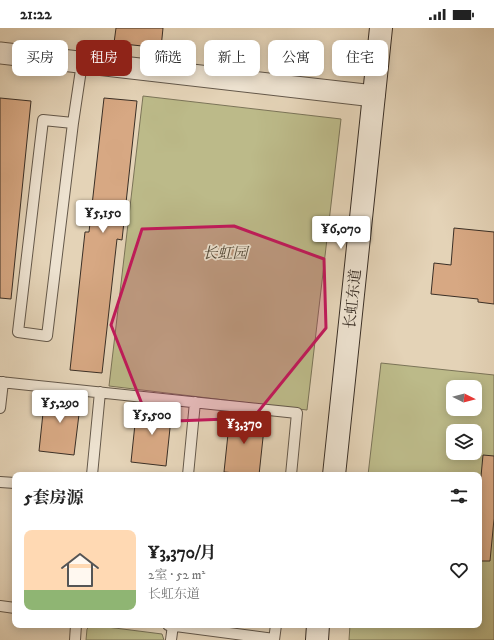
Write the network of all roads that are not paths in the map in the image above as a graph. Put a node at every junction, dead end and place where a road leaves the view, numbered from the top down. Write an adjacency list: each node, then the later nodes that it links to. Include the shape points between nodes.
1 (382, 28): 6 (street, 长虹东道)
2 (0, 53): 3 (street)
3 (76, 62)
4 (132, 69): 6 (street)
5 (80, 76): 7 (lane)
6 (374, 96): 15 (street, 长虹东道)
7 (73, 123): 7 (lane, via 47,336 18,332 43,120)
8 (1, 382): 9 (lane); 11 (lane)
9 (100, 392): 10 (lane); 12 (lane)
10 (195, 402): 13 (lane); 14 (lane, via 297,413)
11 (0, 408)
12 (92, 472)
13 (188, 472)
14 (291, 472)
15 (334, 472)
16 (0, 482): 17 (lane)
17 (12, 483)
18 (0, 606): 19 (lane)
19 (12, 608)
20 (76, 628): 25 (lane)
21 (171, 628): 26 (lane)
22 (192, 628): 27 (lane)
23 (276, 628): 27 (lane)
24 (318, 628): 28 (street)
25 (75, 640)
26 (171, 640)
27 (274, 640)
28 (316, 640)

